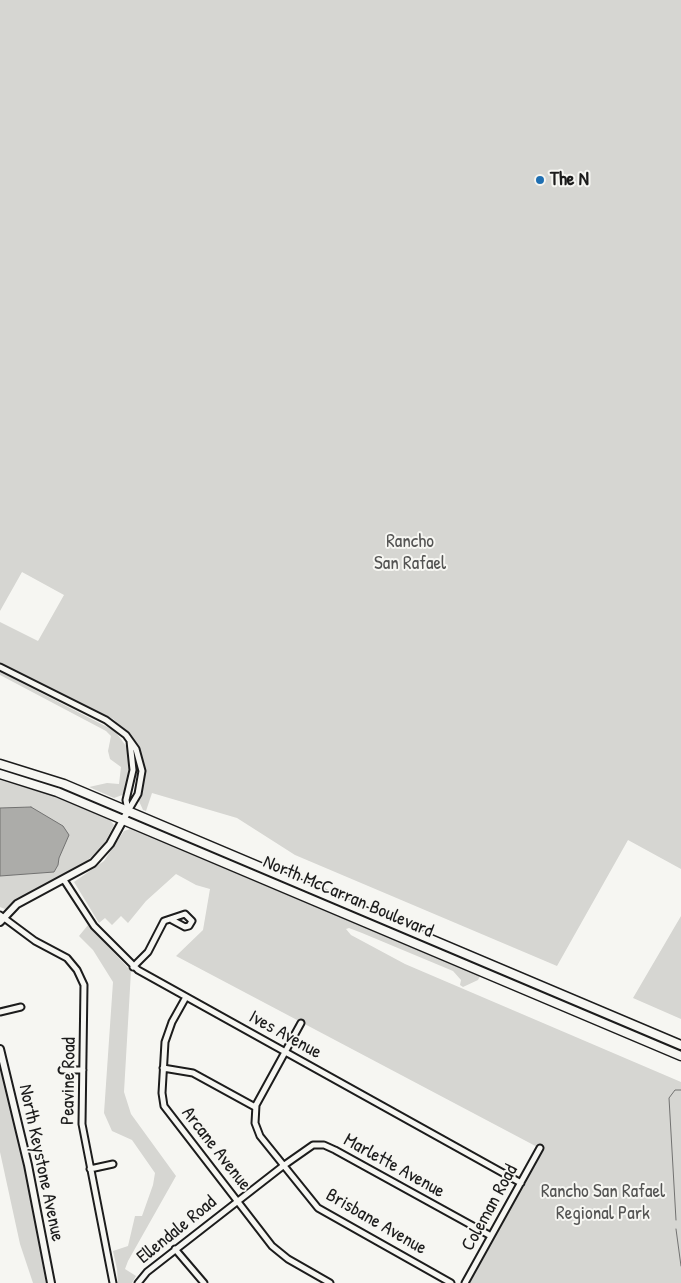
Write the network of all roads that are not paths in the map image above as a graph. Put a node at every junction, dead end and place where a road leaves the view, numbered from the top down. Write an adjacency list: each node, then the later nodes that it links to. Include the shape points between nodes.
1 (0, 667): 2 (street, via 106,720)
2 (130, 741): 5 (street, via 133,770 126,800); 5 (street, via 140,756 142,771 138,794)
3 (0, 764): 5 (main road, North McCarran Boulevard, via 42,775)
4 (0, 774): 6 (main road, North McCarran Boulevard, via 41,786)
5 (128, 810): 6 (street); 10 (main road, North McCarran Boulevard)
6 (123, 820): 7 (street, via 100,857); 11 (main road, North McCarran Boulevard)
7 (64, 880): 8 (street, via 21,901); 12 (street, Ives Avenue, via 91,923)
8 (1, 918): 23 (street, Peavine Road, via 67,958 77,970 85,993)
9 (172, 920): 12 (street, via 161,924 151,947)
10 (408, 930): 11 (main road); 17 (main road, North McCarran Boulevard)
11 (404, 939): 20 (main road, North McCarran Boulevard)
12 (133, 967): 13 (street, Ives Avenue)
13 (186, 997): 19 (street, Ives Avenue); 21 (street, Arcane Avenue, via 167,1035)
14 (21, 1008): 15 (street)
15 (0, 1012)
16 (301, 1023): 19 (street)
17 (681, 1045)
18 (0, 1049): 33 (street, North Keystone Avenue)
19 (284, 1052): 24 (street); 29 (street, Ives Avenue)
20 (681, 1056)
21 (163, 1068): 24 (street, via 193,1073); 30 (street, Arcane Avenue, via 162,1093 167,1111)
22 (62, 1070): 23 (street)
23 (83, 1070): 28 (street, Peavine Road, via 82,1124)
24 (255, 1107): 27 (street, Brisbane Avenue, via 257,1129)
25 (540, 1148): 29 (street, Coleman Road)
26 (113, 1164): 28 (street)
27 (283, 1166): 30 (street, Ellendale Road); 31 (street, Marlette Avenue, via 309,1147 328,1146); 38 (street, Brisbane Avenue, via 321,1211)
28 (90, 1169): 34 (street, Peavine Road)
29 (521, 1183): 31 (street, Coleman Road)
30 (237, 1202): 32 (street, Ellendale Road); 37 (street, Arcane Avenue, via 276,1251)
31 (491, 1236): 39 (street, Coleman Road)
32 (175, 1250): 35 (street, Ellendale Road); 36 (street)
33 (51, 1283)
34 (113, 1283)
35 (138, 1283)
36 (204, 1283)
37 (330, 1283)
38 (451, 1283)
39 (466, 1283)

